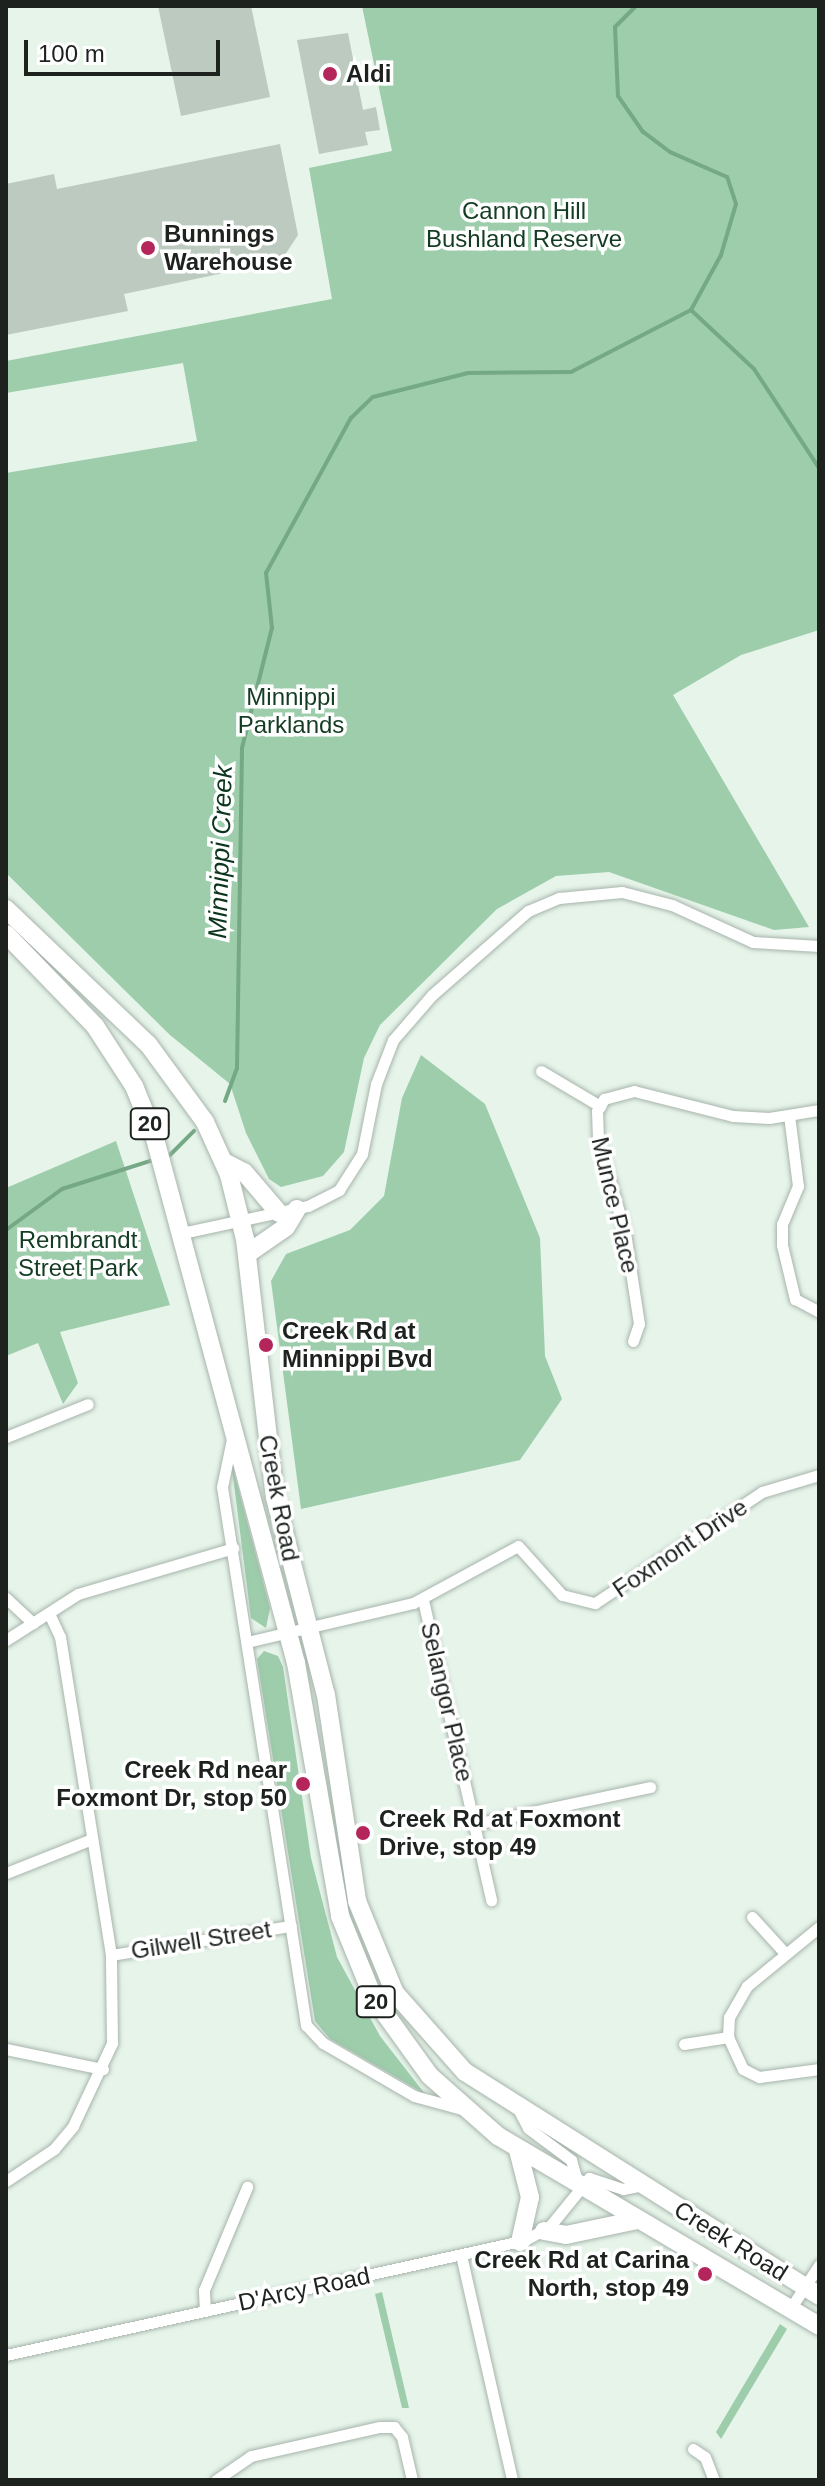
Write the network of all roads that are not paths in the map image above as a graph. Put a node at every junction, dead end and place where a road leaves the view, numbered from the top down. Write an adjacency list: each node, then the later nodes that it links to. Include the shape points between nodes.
1 (6, 909): 4 (main road, Creek Road / 20)
2 (6, 934): 5 (main road, Creek Road / 20, via 80,1009)
3 (819, 946): 11 (street, via 769,947 672,905 622,892 559,898 528,911 409,1017 382,1064 358,1165 332,1195)
4 (137, 1032): 5 (main road, via 129,1049); 10 (main road, Creek Road / 20, via 189,1098)
5 (116, 1056): 13 (main road, Creek Road / 20, via 149,1122)
6 (541, 1071): 7 (street)
7 (600, 1106): 9 (street, Munce Place, via 615,1093 634,1091 733,1116); 16 (street, Munce Place, via 601,1160 625,1233 639,1324)
8 (819, 1110): 9 (street, Munce Place)
9 (789, 1115): 15 (street, via 798,1186 782,1224 782,1245 795,1299)
10 (224, 1162): 11 (main road, via 244,1172); 12 (main road, Creek Road / 20)
11 (288, 1211): 12 (street); 14 (main road, via 286,1227)
12 (241, 1220): 13 (street); 14 (main road, Creek Road / 20)
13 (182, 1233): 18 (main road, Creek Road / 20)
14 (247, 1254): 26 (main road, Creek Road / 20, via 270,1471)
15 (819, 1312)
16 (633, 1341)
17 (88, 1404): 19 (street)
18 (234, 1432): 21 (street, Creek Road, via 222,1468); 27 (main road, Creek Road / 20)
19 (6, 1437)
20 (819, 1475): 23 (street, Foxmont Drive, via 762,1492 595,1603 562,1595 518,1546)
21 (233, 1548): 24 (street, via 78,1594); 29 (street, Creek Road)
22 (6, 1598): 25 (street)
23 (423, 1600): 26 (street, Foxmont Drive); 31 (street, Selangor Place)
24 (49, 1613): 25 (street); 32 (street, via 60,1637)
25 (33, 1623): 28 (street)
26 (309, 1627): 27 (street, Foxmont Drive); 45 (main road, Creek Road / 20, via 337,1754 357,1901 374,1953 402,2005 435,2045)
27 (289, 1636): 29 (street, Foxmont Drive); 46 (main road, Creek Road / 20, via 333,1888 354,1956 399,2038)
28 (6, 1640)
29 (247, 1642): 36 (street, Creek Road)
30 (650, 1787): 31 (street)
31 (475, 1824): 34 (street, Selangor Place)
32 (92, 1839): 33 (street); 39 (street)
33 (6, 1873)
34 (491, 1900)
35 (752, 1917): 38 (street)
36 (291, 1926): 39 (street, Gilwell Street); 46 (street, Creek Road, via 311,2032 430,2104)
37 (819, 1927): 38 (street)
38 (784, 1952): 40 (street, via 735,2003)
39 (111, 1955): 43 (street, via 112,2043)
40 (728, 2037): 41 (street); 44 (street, via 743,2069 759,2077)
41 (684, 2044)
42 (6, 2049): 43 (street)
43 (103, 2069): 48 (street, via 91,2098 54,2149)
44 (819, 2069)
45 (516, 2106): 49 (street, Creek Road, via 528,2128 571,2160); 50 (main road, Creek Road / 20)
46 (466, 2110): 47 (main road, Creek Road / 20)
47 (518, 2150): 49 (main road, Creek Road / 20); 54 (main road, via 530,2197)
48 (6, 2181)
49 (578, 2185): 50 (street, Creek Road, via 592,2178 623,2189); 52 (main road, Creek Road / 20); 53 (street, D'Arcy Road)
50 (644, 2185): 57 (main road, Creek Road / 20)
51 (247, 2187): 59 (street, via 204,2290)
52 (637, 2220): 53 (main road, via 566,2235); 58 (main road, Creek Road / 20)
53 (544, 2231): 54 (street, D'Arcy Road)
54 (520, 2242): 55 (street, D'Arcy Road)
55 (461, 2255): 59 (street, D'Arcy Road); 65 (street)
56 (819, 2265): 57 (street)
57 (811, 2292): 58 (street)
58 (790, 2309): 60 (main road, Creek Road / 20)
59 (205, 2311): 61 (street, D'Arcy Road)
60 (819, 2326)
61 (6, 2355)
62 (693, 2449): 66 (street, via 705,2457)
63 (216, 2480): 64 (street, via 251,2456 380,2427 394,2427 402,2437)
64 (412, 2480)
65 (512, 2480)
66 (714, 2480)

